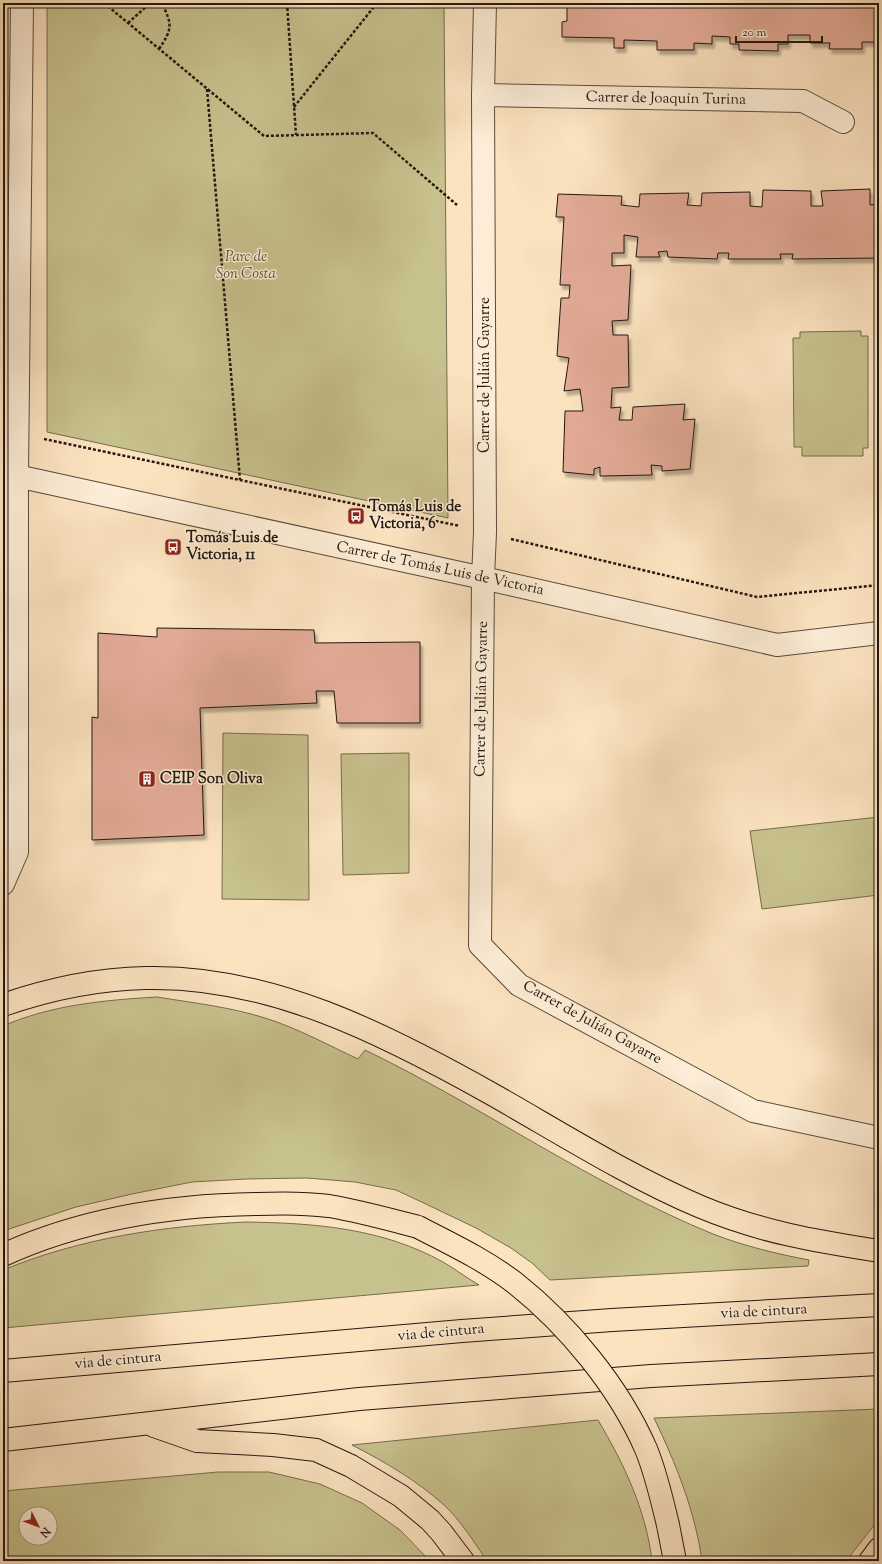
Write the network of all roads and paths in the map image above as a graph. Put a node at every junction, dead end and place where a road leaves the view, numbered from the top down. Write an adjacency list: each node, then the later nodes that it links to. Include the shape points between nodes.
1 (22, 3): 15 (street)
2 (104, 3): 7 (path)
3 (161, 3): 7 (path, via 148,5); 8 (path, via 169,18 169,34)
4 (287, 3): 11 (path)
5 (377, 3): 11 (path)
6 (485, 3): 10 (street, Carrer de Julián Gayarre)
7 (128, 23): 8 (path)
8 (159, 49): 9 (path)
9 (206, 88): 13 (path, via 264,136); 17 (path)
10 (483, 95): 12 (street, Carrer de Joaquín Turina, via 803,101); 14 (street, Carrer de Julián Gayarre)
11 (294, 107): 13 (path)
12 (843, 122)
13 (296, 135): 14 (path, via 373,133)
14 (484, 227): 18 (street, Carrer de Julián Gayarre)
15 (18, 434): 16 (street); 17 (path)
16 (10, 475): 19 (street, Carrer de Tomás Luis de Victoria); 22 (street, via 17,852)
17 (240, 480): 18 (path)
18 (485, 532): 19 (street, Carrer de Julián Gayarre); 20 (path, via 757,597)
19 (483, 578): 21 (street, Carrer de Tomás Luis de Victoria, via 777,644); 24 (street, Carrer de Julián Gayarre, via 480,945 519,985 753,1111)
20 (879, 585)
21 (879, 632)
22 (3, 884)
23 (3, 1005): 25 (highway, via 41,992 93,982 146,978 200,981 251,990 300,1003 351,1022 445,1068 579,1144 700,1206 787,1235)
24 (879, 1138)
25 (879, 1251)
26 (3, 1254): 34 (highway, bridge, via 51,1235 109,1220 222,1204 278,1203 328,1206 418,1227 469,1253 514,1283 554,1317 591,1360 623,1405 646,1449 660,1490)
27 (879, 1305): 29 (highway, via de cintura, via 470,1330)
28 (879, 1364): 30 (highway, via 562,1382 359,1399)
29 (3, 1371)
30 (149, 1424): 31 (highway); 33 (highway, via 197,1441 316,1450 351,1466 401,1496 430,1520)
31 (3, 1440)
32 (879, 1549): 35 (highway)
33 (463, 1561)
34 (676, 1561)
35 (870, 1561)

